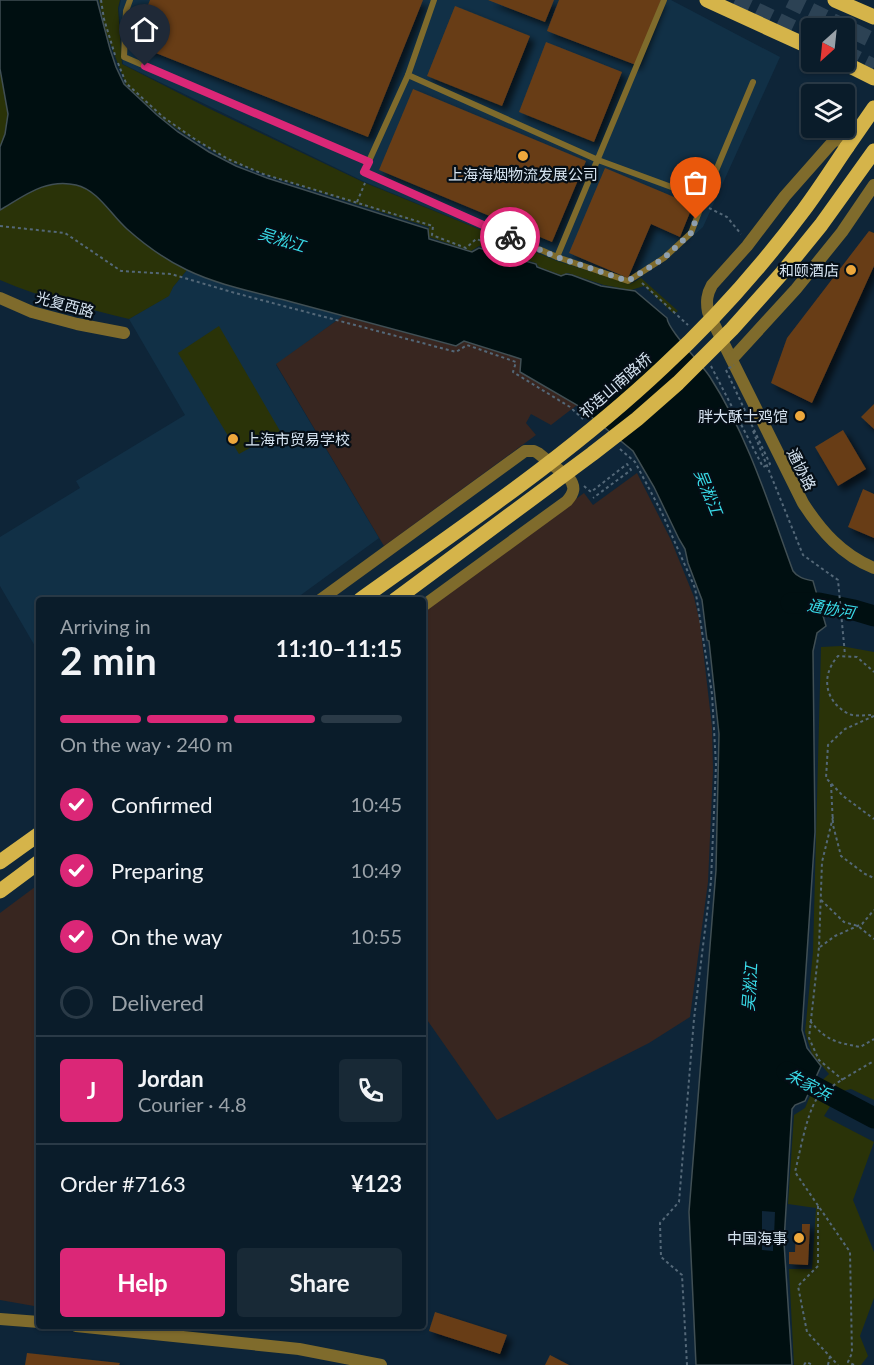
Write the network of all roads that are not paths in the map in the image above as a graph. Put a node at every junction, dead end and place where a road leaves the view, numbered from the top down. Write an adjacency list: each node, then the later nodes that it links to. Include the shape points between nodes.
1 (130, 0): 16 (lane, via 124,57)
2 (434, 0): 9 (lane)
3 (664, 0): 15 (lane)
4 (707, 0): 7 (main road)
5 (835, 0): 6 (main road)
6 (874, 17)
7 (801, 43)
8 (855, 68): 10 (main road)
9 (408, 75): 15 (lane); 16 (lane)
10 (874, 78)
11 (753, 82): 18 (lane)
12 (874, 108): 13 (main road, 祁连山南路桥)
13 (849, 145): 22 (street, 通协路, via 835,140 830,145 712,285 708,312); 25 (main road, 祁连山南路桥, bridge, via 764,259 664,367 578,441)
14 (874, 151): 26 (main road, bridge, via 782,273 678,383 637,419)
15 (598, 160): 18 (lane); 19 (lane)
16 (369, 162): 19 (lane, via 364,172)
17 (874, 185): 22 (street, via 842,232)
18 (703, 202): 19 (lane, via 691,233 664,258 628,281)
19 (557, 257)
20 (0, 298): 21 (street, 光复西路, via 32,312)
21 (124, 333)
22 (733, 362): 23 (street, 通协路, via 802,503 830,539)
23 (874, 568)
24 (324, 597): 27 (street, via 525,451 538,453 569,478 574,489 567,501)
25 (364, 597)
26 (399, 597)
27 (426, 604)
28 (36, 836): 29 (main road)
29 (0, 862)
30 (36, 864): 31 (main road)
31 (0, 891)
32 (0, 1318): 33 (street)
33 (36, 1322)
34 (105, 1329): 35 (street, via 299,1349)
35 (381, 1365)

